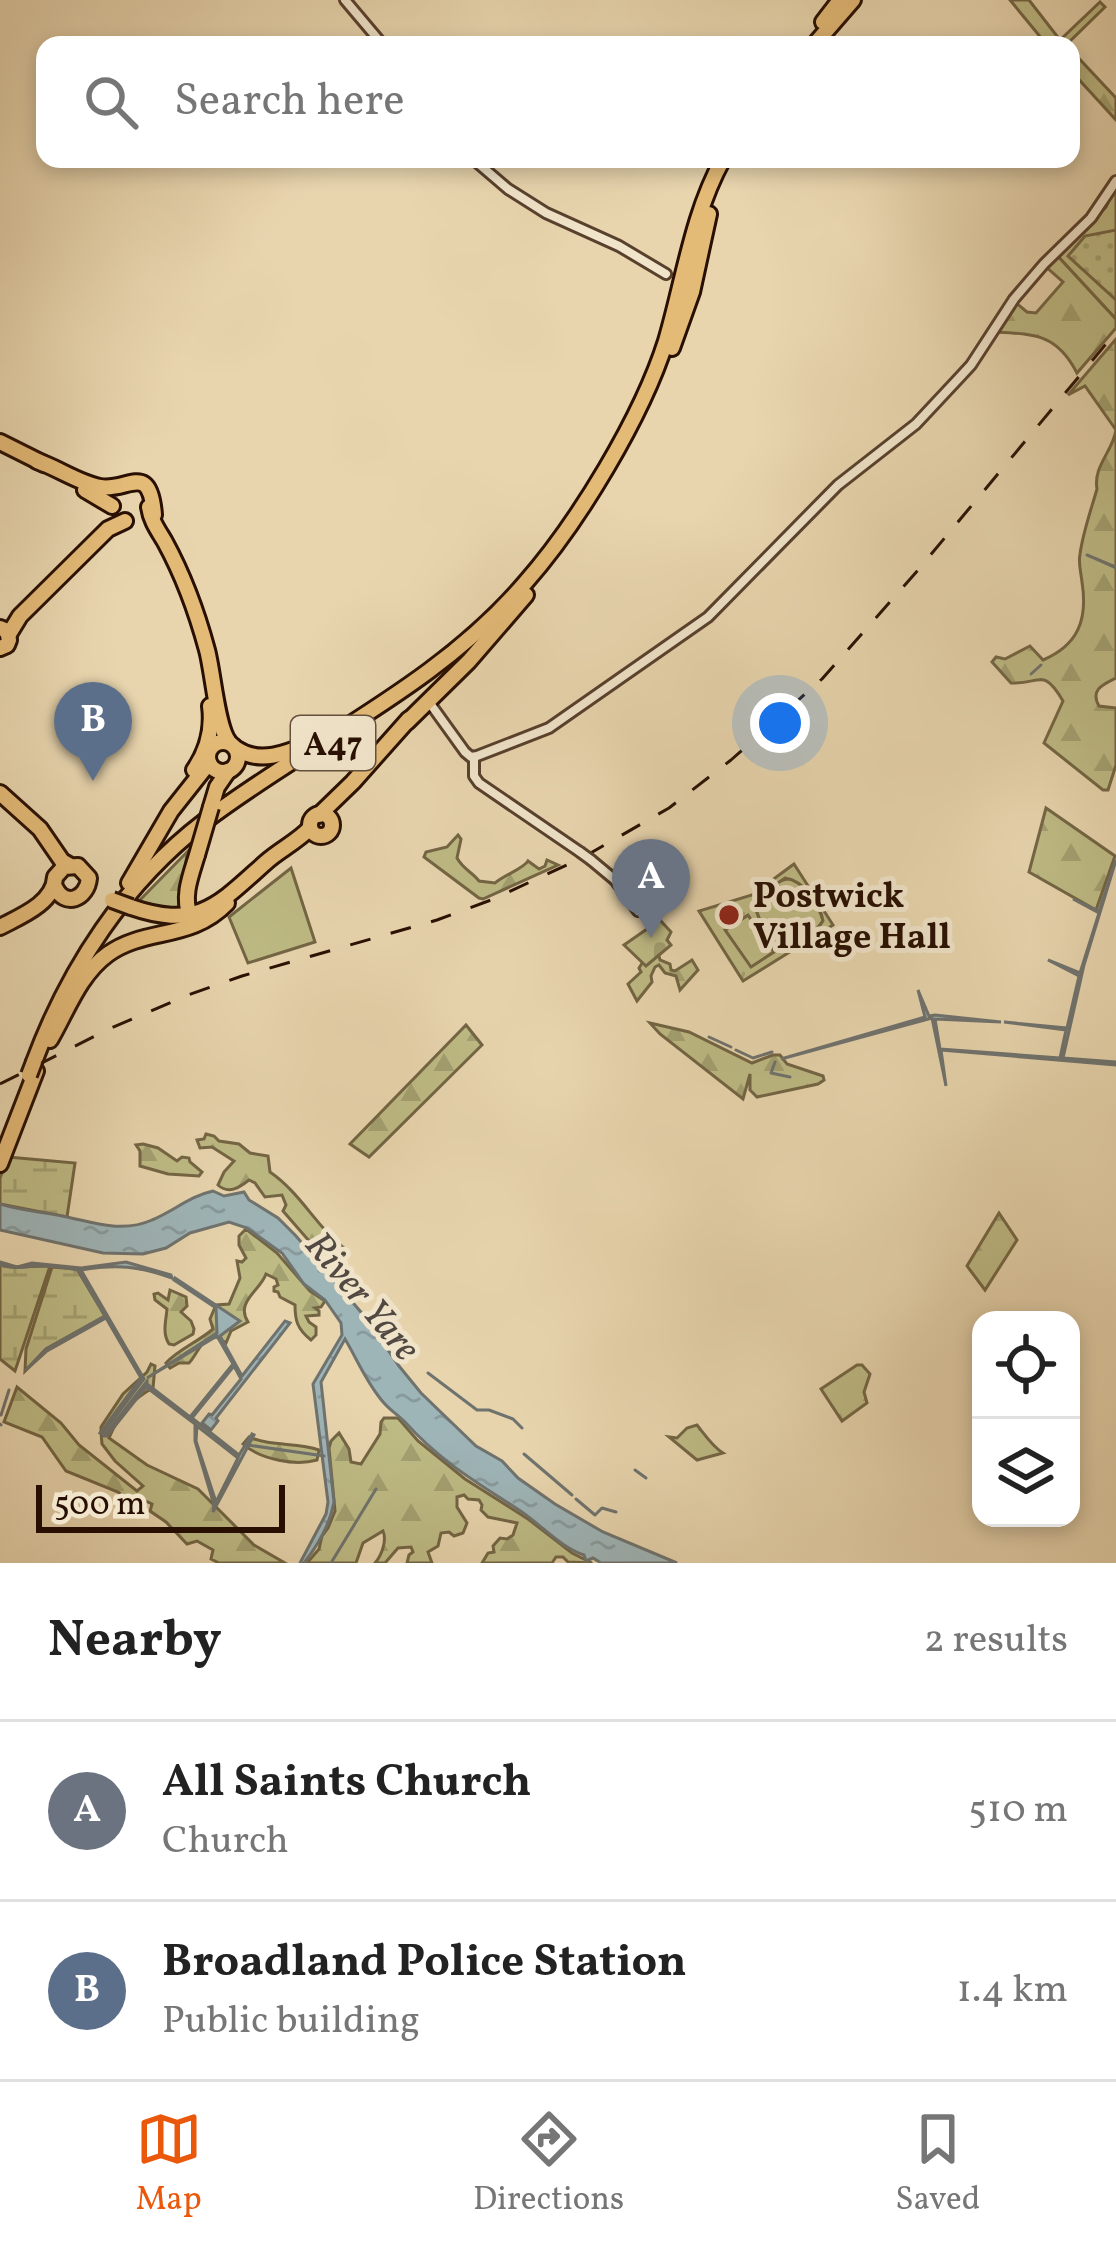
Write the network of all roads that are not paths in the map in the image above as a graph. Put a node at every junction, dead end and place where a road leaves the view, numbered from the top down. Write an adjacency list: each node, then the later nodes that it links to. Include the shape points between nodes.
1 (345, 0): 4 (street)
2 (840, 0): 5 (highway)
3 (853, 0): 6 (highway)
4 (375, 36)
5 (816, 36)
6 (819, 36)
7 (484, 168): 12 (street, via 546,213)
8 (722, 168): 11 (highway, A47)
9 (724, 168): 22 (highway, A47, via 670,352 605,478)
10 (1116, 181): 29 (street, via 916,424 838,485 697,626 548,728)
11 (692, 239): 12 (highway, A47, via 681,268); 13 (highway, A47)
12 (666, 274): 13 (highway)
13 (679, 291): 26 (highway, A47, via 641,400 556,545 482,629)
14 (0, 445): 15 (highway); 18 (highway)
15 (37, 461): 16 (highway, via 100,491); 19 (highway, via 98,487 143,485)
16 (118, 490): 17 (highway, via 140,487); 18 (highway)
17 (149, 507): 18 (highway); 19 (highway)
18 (122, 514): 20 (highway); 21 (highway, via 152,530)
19 (165, 542): 28 (highway, via 200,629)
20 (68, 568): 21 (highway, via 114,528 136,526); 23 (highway)
21 (171, 570): 25 (highway)
22 (540, 575): 27 (highway, A47); 46 (highway, A47, via 454,661 172,858 94,951)
23 (3, 630): 24 (highway, via 8,643)
24 (0, 649)
25 (205, 665): 28 (highway); 32 (highway, A47, via 212,721 202,759)
26 (401, 692): 28 (highway, A47, via 289,751 255,758); 45 (highway, A47, via 185,838 124,899)
27 (431, 707): 29 (street); 39 (highway, via 422,703 318,824)
28 (226, 746): 30 (highway, via 208,753); 30 (highway, via 237,763)
29 (470, 754): 40 (street, bridge, via 479,783 616,880)
30 (218, 768): 32 (highway, A47, via 171,811); 33 (highway, bridge)
31 (0, 797): 34 (highway); 36 (highway, via 48,848)
32 (149, 851): 45 (highway, A47)
33 (195, 860): 37 (highway); 41 (highway)
34 (69, 865): 35 (highway, via 82,868); 36 (highway)
35 (87, 887): 36 (highway, via 75,899); 38 (highway)
36 (59, 888): 42 (highway); 44 (highway)
37 (193, 889): 39 (highway, via 202,904); 41 (highway)
38 (105, 898): 42 (highway, via 55,903); 43 (highway, bridge)
39 (219, 905): 41 (highway)
40 (638, 911)
41 (188, 919): 43 (highway); 43 (highway)
42 (26, 920): 44 (highway)
43 (155, 920): 46 (highway, A47, via 98,962)
44 (0, 930)
45 (70, 980): 46 (highway, A47)
46 (38, 1062): 47 (highway, A47)
47 (23, 1096): 48 (highway, A47); 49 (highway, A47)
48 (0, 1148)
49 (0, 1164)

